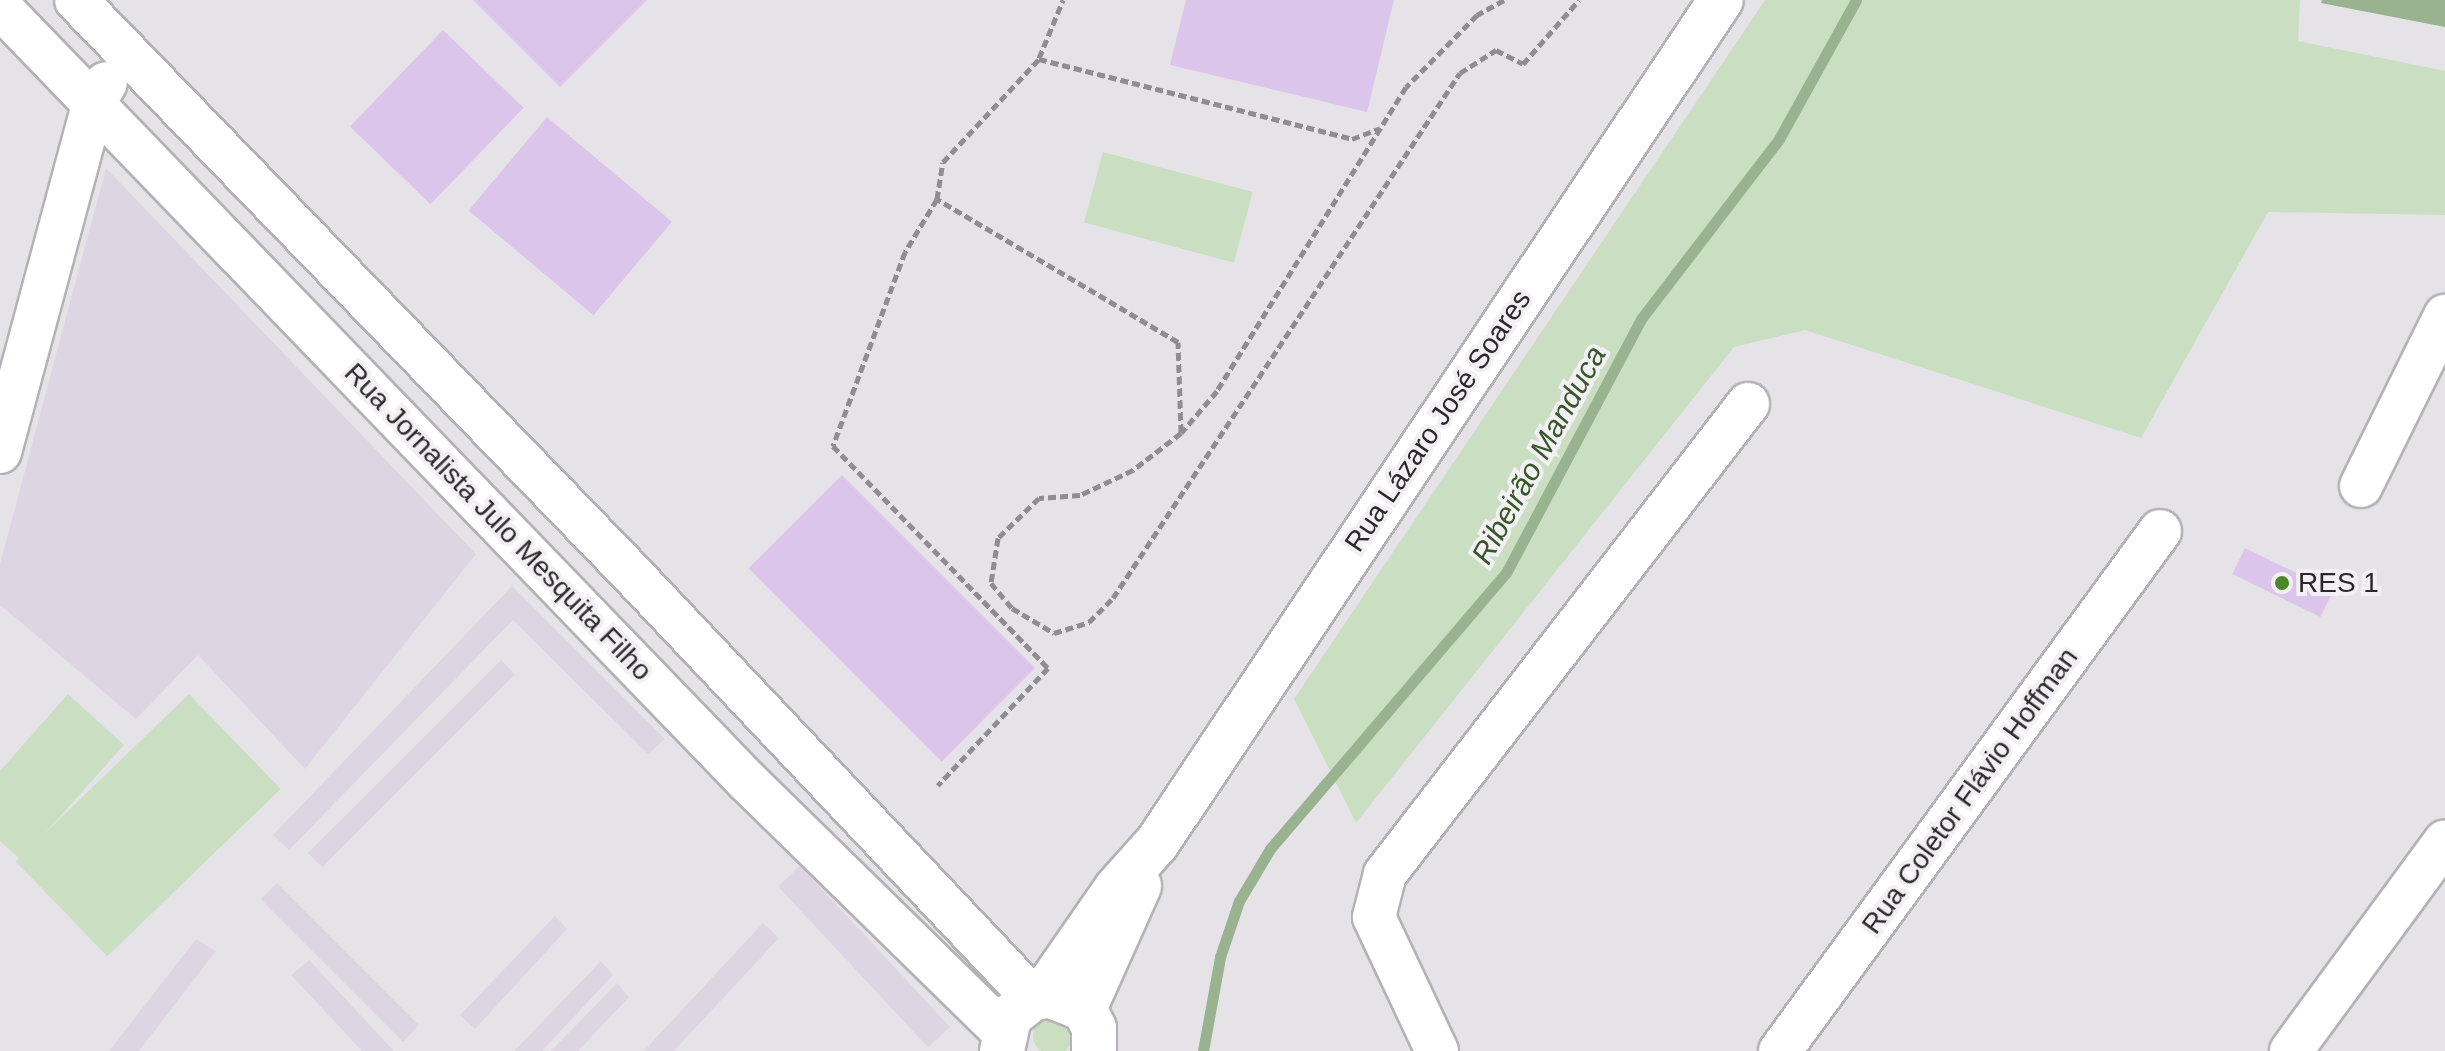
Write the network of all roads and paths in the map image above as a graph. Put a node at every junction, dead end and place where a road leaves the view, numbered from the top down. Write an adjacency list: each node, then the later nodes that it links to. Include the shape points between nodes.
1 (76, 0): 7 (street)
2 (1063, 0): 8 (path)
3 (1504, 0): 11 (path, via 1477,15 1406,87)
4 (1579, 0): 18 (path, via 1523,64 1496,50 1460,73 1113,598 1089,622 1054,633 1012,608 991,583 998,538 1039,498 1080,495 1133,470)
5 (1721, 0): 24 (main road, Rua Lázaro José Soares)
6 (0, 7): 9 (street, Rua Jornalista Julo Mesquita Filho)
7 (126, 52): 9 (street); 10 (street)
8 (1039, 59): 11 (path, via 1352,139); 13 (path, via 943,162)
9 (94, 102): 12 (street, Rua Jornalista Julo Mesquita Filho); 19 (street)
10 (199, 128): 12 (street); 15 (street)
11 (1381, 128): 18 (path, via 1217,391)
12 (161, 172): 16 (street, Rua Jornalista Julo Mesquita Filho)
13 (937, 199): 18 (path, via 1178,342); 22 (path, via 905,252 833,446 1048,668)
14 (2445, 316): 20 (street)
15 (409, 344): 16 (street); 25 (street)
16 (366, 385): 27 (street, Rua Jornalista Julo Mesquita Filho)
17 (1748, 404): 29 (street, via 1385,874 1374,917)
18 (1181, 433)
19 (0, 452)
20 (2361, 486)
21 (2160, 531): 30 (street, Rua Coletor Flávio Hoffman)
22 (938, 785)
23 (2445, 841): 31 (street)
24 (1157, 843): 25 (main road, Rua Lázaro José Soares, via 1116,889); 26 (main road, Rua Lázaro José Soares)
25 (1037, 997): 26 (main road, via 1063,998); 27 (main road, Rua Lázaro José Soares, via 1019,1005)
26 (1084, 1009): 28 (main road, via 1094,1028)
27 (1002, 1041)
28 (1094, 1051)
29 (1437, 1051)
30 (1780, 1051)
31 (2291, 1051)

